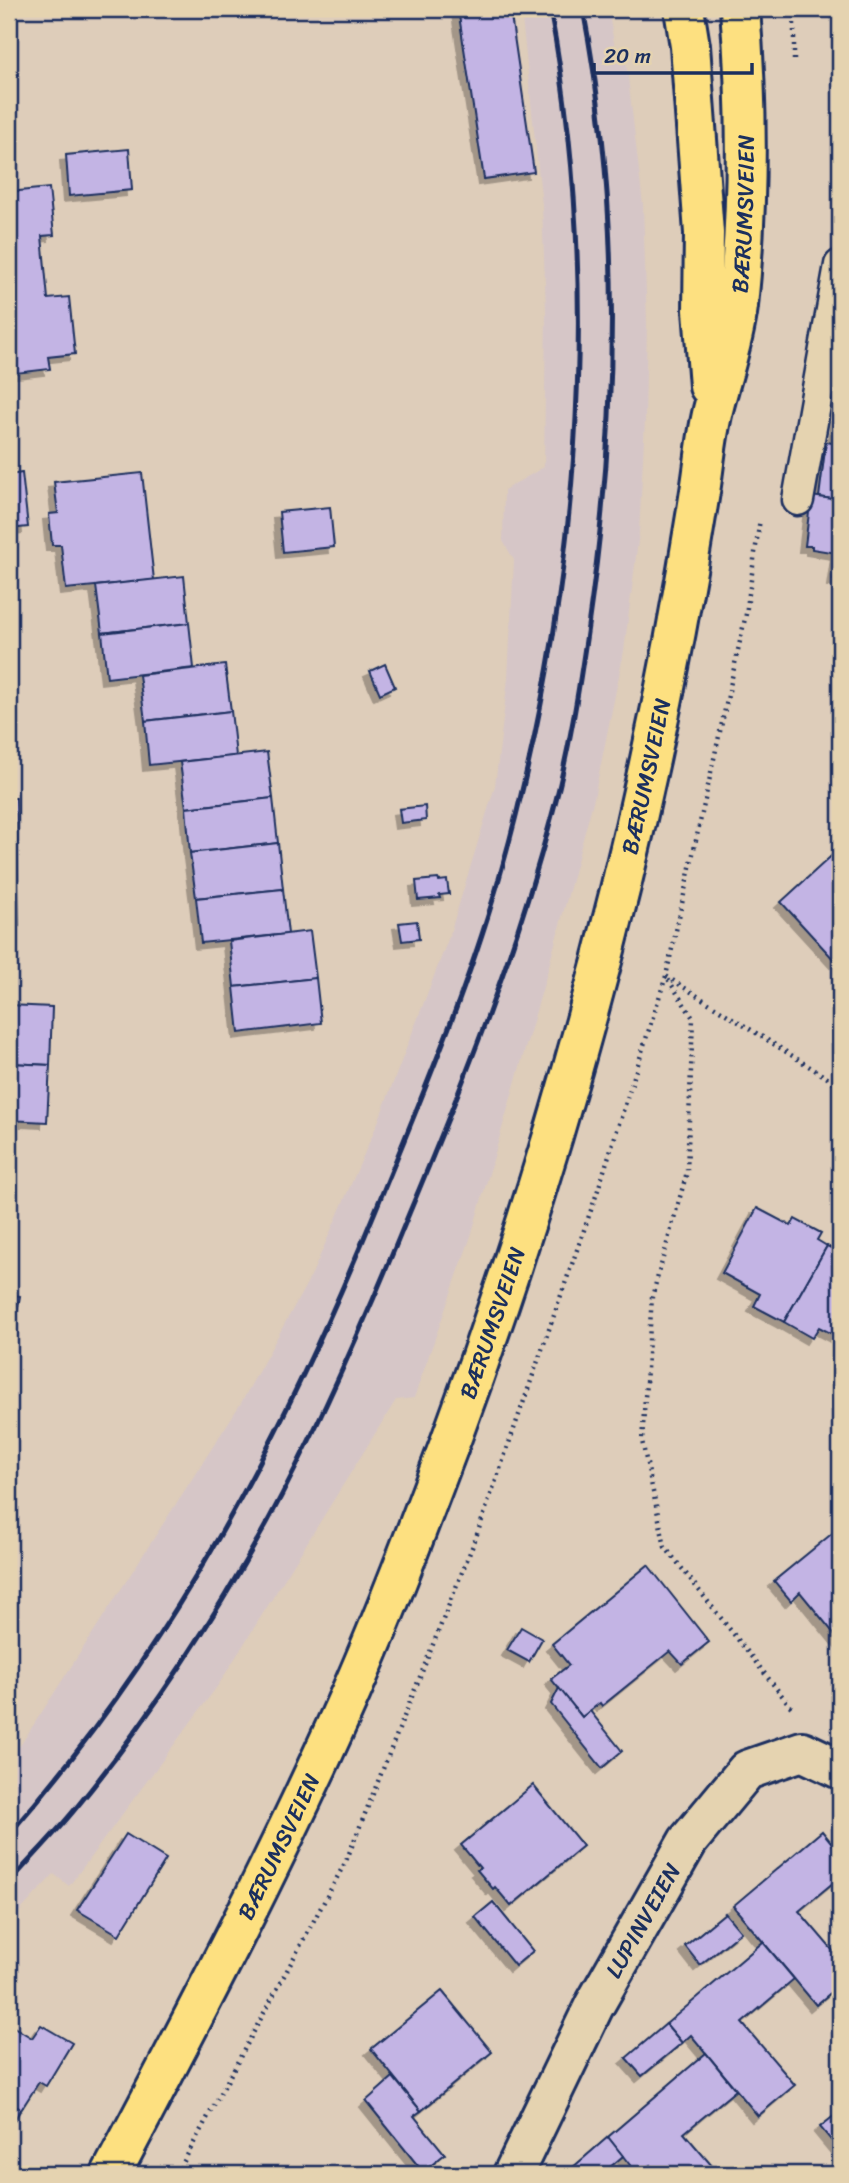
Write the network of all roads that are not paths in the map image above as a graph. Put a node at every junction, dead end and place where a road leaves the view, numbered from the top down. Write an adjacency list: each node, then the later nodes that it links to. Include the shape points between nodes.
1 (684, 9): 4 (main road, BÆRUMSVEIEN, via 700,170)
2 (740, 9): 4 (main road, BÆRUMSVEIEN, via 745,143 737,313)
3 (840, 265): 5 (lane)
4 (711, 416): 7 (main road, BÆRUMSVEIEN, via 685,587 620,888 582,1041 484,1351 418,1527 290,1826)
5 (799, 500)
6 (840, 1769): 8 (street, LUPINVEIEN, via 802,1751 747,1770 688,1841 594,2007)
7 (111, 2174)
8 (513, 2174)

